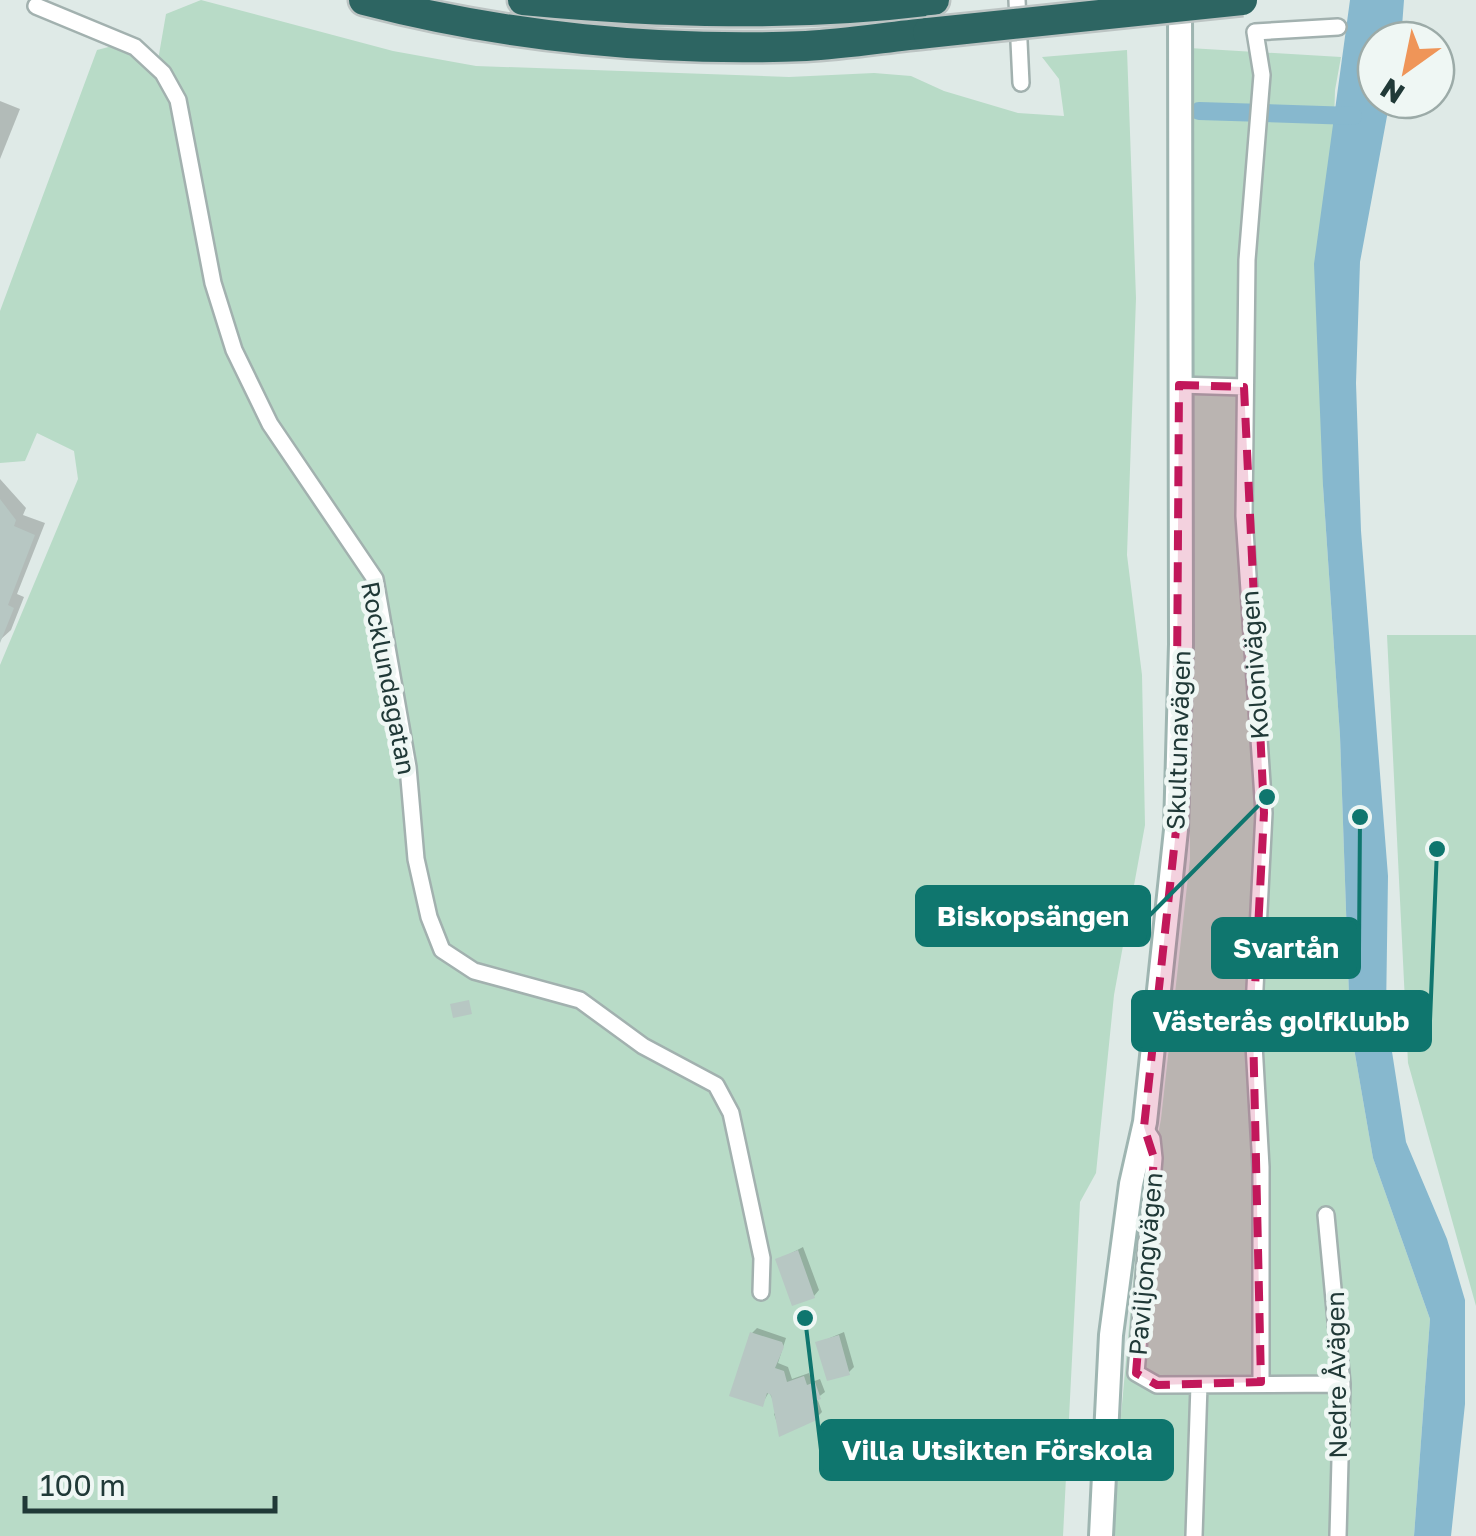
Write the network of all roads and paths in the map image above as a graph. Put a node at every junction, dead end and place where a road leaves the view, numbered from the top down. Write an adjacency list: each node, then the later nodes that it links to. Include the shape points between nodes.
1 (364, 0): 5 (highway, bridge, via 544,33 762,46)
2 (524, 0): 6 (highway, via 748,14)
3 (1017, 0): 9 (street)
4 (1180, 0): 10 (street, Skultunavägen)
5 (1242, 0)
6 (926, 1)
7 (36, 6): 14 (street, Rocklundagatan, via 135,47 163,72 178,100 213,283 234,350 270,424 374,579 408,767 416,859 442,950 474,971 580,1000 643,1046 716,1084 731,1113 762,1258)
8 (1338, 27): 11 (street, Kolonivägen, via 1255,32 1262,76)
9 (1021, 83)
10 (1179, 384): 11 (street); 12 (street, Skultunavägen, via 1180,755)
11 (1244, 387): 15 (street, Kolonivägen, via 1244,516 1264,812 1253,1027)
12 (1144, 1127): 17 (street, Paviljongvägen, via 1154,1158 1136,1373 1157,1384); 18 (street, Skultunavägen, via 1111,1335)
13 (1326, 1216): 16 (street, Nedre Åvägen)
14 (761, 1292)
15 (1261, 1382): 16 (street, Paviljongvägen); 17 (street, Paviljongvägen)
16 (1342, 1384): 20 (street, Nedre Åvägen)
17 (1199, 1385): 19 (street)
18 (1101, 1536)
19 (1194, 1536)
20 (1338, 1536)

